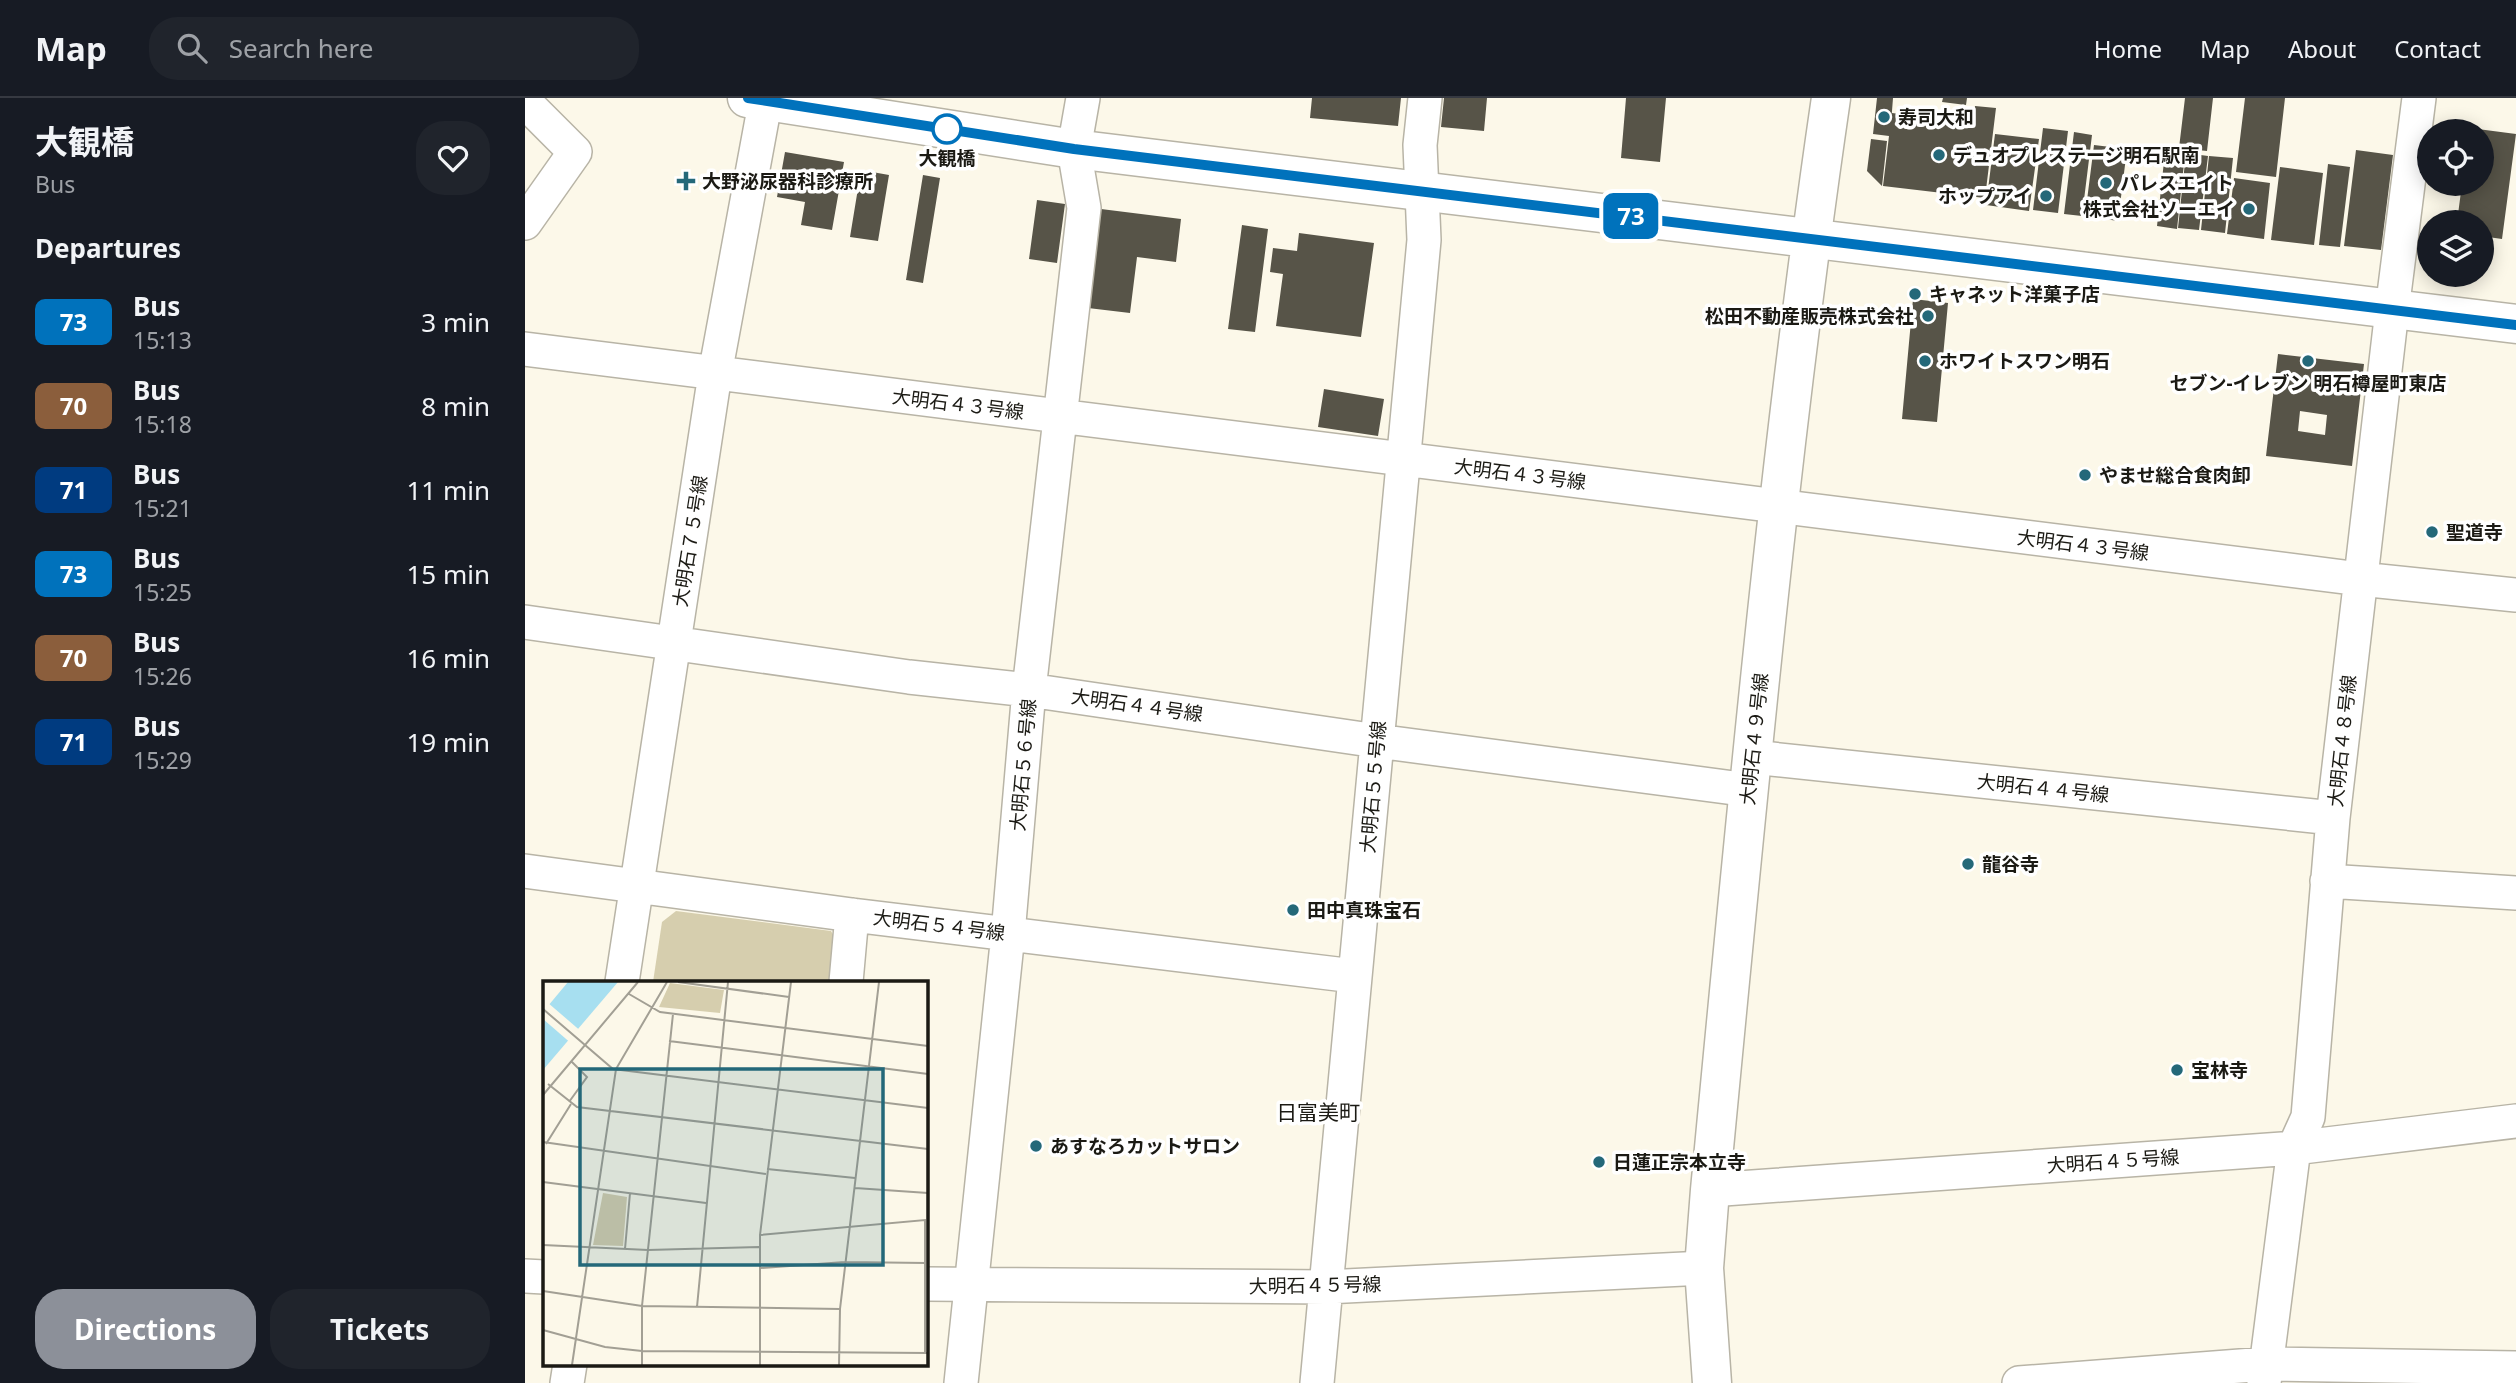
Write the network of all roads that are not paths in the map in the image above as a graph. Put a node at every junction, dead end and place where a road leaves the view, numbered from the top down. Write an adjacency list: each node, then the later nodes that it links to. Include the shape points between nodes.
1 (1083, 98): 7 (street, 大明石５６号線)
2 (1425, 98): 8 (street, 大明石５５号線, via 1420,145)
3 (1831, 98): 10 (main road, 大明石４９号線)
4 (2419, 98): 11 (street, 大明石４８号線)
5 (760, 99): 7 (main road); 14 (street, 大明石７５号線)
6 (525, 102): 9 (street, via 575,152)
7 (1074, 149): 8 (main road); 15 (street, 大明石５６号線, via 1084,208)
8 (1423, 192): 10 (main road); 16 (street, 大明石５５号線, via 1425,240)
9 (525, 223)
10 (1811, 238): 11 (main road); 17 (main road, 大明石４９号線)
11 (2392, 310): 12 (main road); 18 (street, 大明石４８号線)
12 (2516, 324)
13 (525, 349): 14 (street, 大明石４３号線)
14 (715, 374): 15 (street, 大明石４３号線); 21 (street, 大明石７５号線)
15 (1060, 416): 16 (street, 大明石４３号線); 22 (street, 大明石５６号線)
16 (1404, 460): 17 (street, 大明石４３号線); 23 (street, 大明石５５号線)
17 (1779, 506): 18 (street, 大明石４３号線); 24 (main road, 大明石４９号線)
18 (2360, 579): 19 (street, 大明石４３号線); 25 (street, 大明石４８号線)
19 (2516, 595)
20 (525, 622): 21 (street, 大明石４４号線)
21 (674, 644): 22 (street, 大明石４４号線); 28 (street, 大明石７５号線)
22 (1029, 690): 23 (street, 大明石４４号線); 31 (street, 大明石５６号線)
23 (1377, 741): 24 (street, 大明石４４号線); 32 (street, 大明石５５号線)
24 (1751, 774): 25 (street, 大明石４４号線); 37 (main road, 大明石４９号線)
25 (2333, 818): 27 (street, 大明石４８号線)
26 (525, 871): 28 (street, 大明石５４号線)
27 (2327, 881): 29 (street); 36 (street, 大明石４８号線, via 2308,1117)
28 (636, 887): 30 (street, 大明石５４号線); 33 (street, 大明石７５号線)
29 (2516, 893)
30 (852, 915): 31 (street, 大明石５４号線); 34 (street)
31 (1008, 934): 32 (street, 大明石５４号線); 42 (street, 大明石５６号線)
32 (1354, 976): 43 (street, 大明石５５号線)
33 (622, 981)
34 (846, 981)
35 (2516, 1121): 36 (street, 大明石４５号線)
36 (2294, 1148): 37 (street, 大明石４５号線); 45 (street, 大明石４８号線)
37 (1710, 1190): 38 (main road, 大明石４９号線)
38 (1704, 1268): 43 (street, 大明石４５号線); 48 (main road, 大明石４９号線)
39 (525, 1276): 40 (street)
40 (543, 1277)
41 (927, 1284): 42 (street, 大明石４５号線)
42 (971, 1284): 43 (street, 大明石４５号線); 46 (street, 大明石５６号線)
43 (1326, 1287): 47 (street, 大明石５５号線)
44 (2516, 1368): 45 (street)
45 (2265, 1374): 49 (street)
46 (961, 1383)
47 (1317, 1383)
48 (1712, 1383)
49 (2019, 1383)

